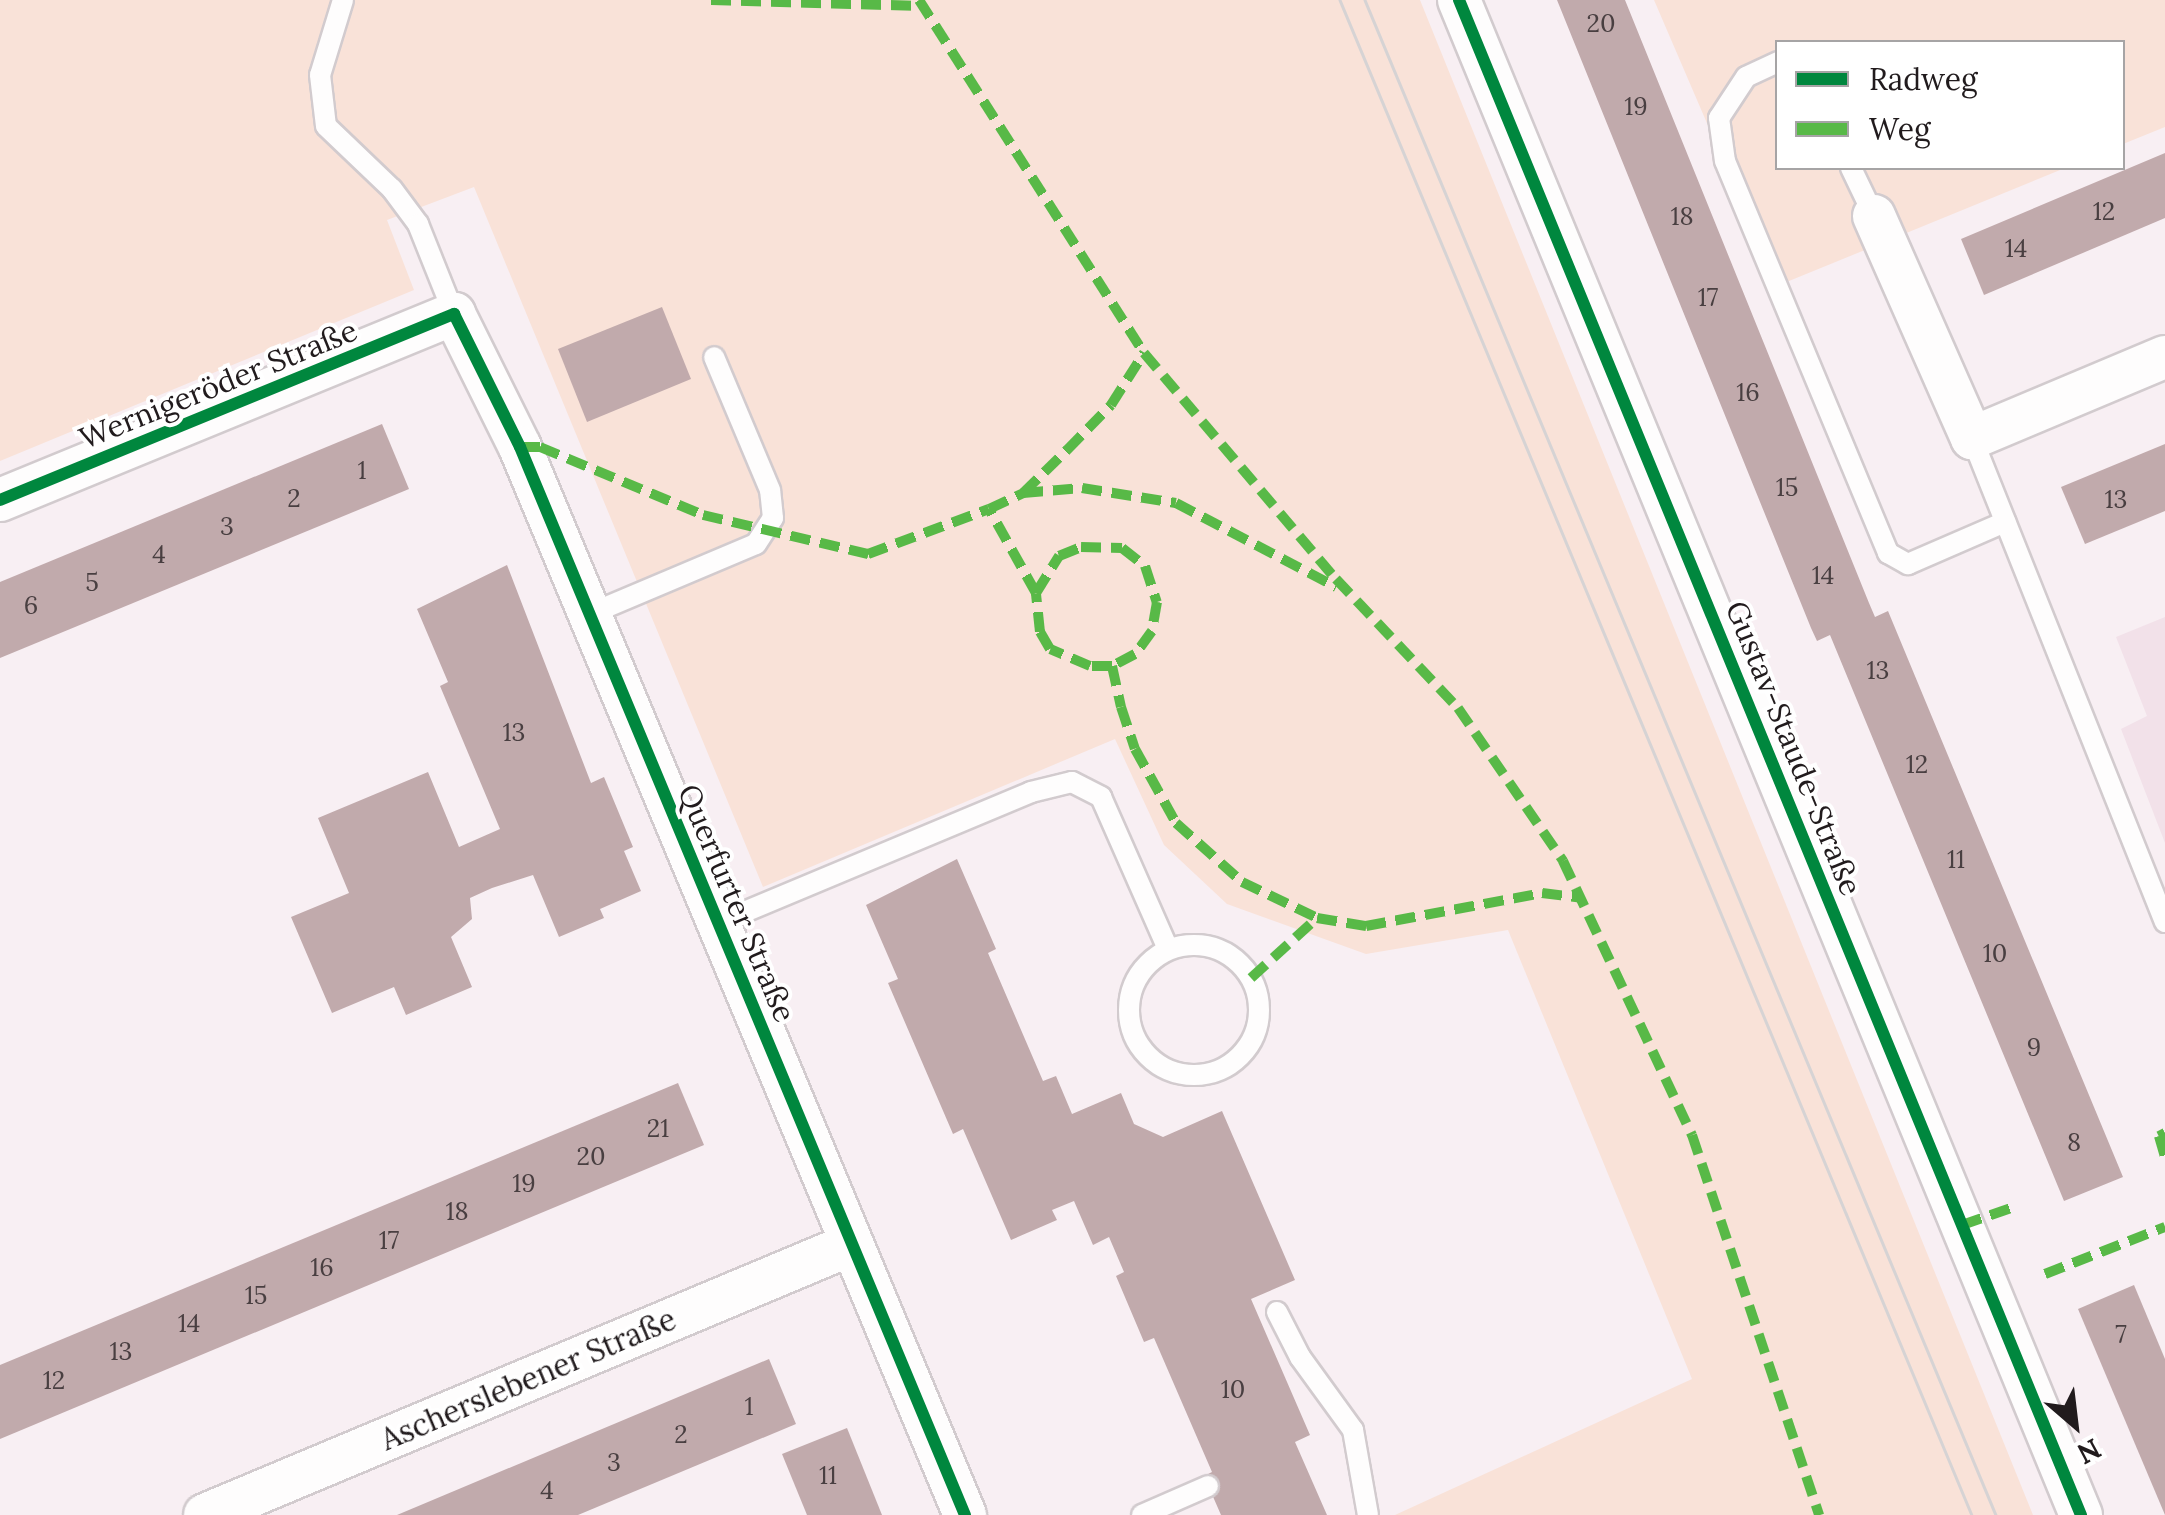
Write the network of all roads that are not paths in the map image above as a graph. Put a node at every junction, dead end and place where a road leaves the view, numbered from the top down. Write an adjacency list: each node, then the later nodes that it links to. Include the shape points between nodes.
1 (342, 0): 6 (lane, via 320,75 326,126 392,188 418,224)
2 (1459, 0): 23 (street, Gustav-Staude-Straße)
3 (1775, 63): 11 (lane, via 1746,77 1720,118 1725,161 1888,554 1908,564)
4 (1853, 170): 5 (lane)
5 (1874, 216): 9 (street)
6 (454, 314): 10 (street, Wernigeröder Straße); 12 (street, Querfurter Straße)
7 (714, 356): 12 (lane, via 770,490 773,518 756,544)
8 (2165, 356): 9 (street)
9 (1972, 438): 11 (lane)
10 (0, 500)
11 (2005, 522): 13 (lane)
12 (590, 614): 14 (street, Querfurter Straße)
13 (2165, 922)
14 (718, 923): 15 (lane, via 1031,792 1072,782 1101,798); 16 (street, Querfurter Straße)
15 (1168, 949): 15 (lane, via 1135,980 1130,1024 1138,1046 1174,1073 1219,1070 1250,1044 1258,1025 1254,984 1228,954 1189,944)
16 (852, 1244): 19 (street, Ascherslebener Straße); 20 (street, Querfurter Straße)
17 (1277, 1312): 22 (lane, via 1300,1358 1353,1430)
18 (1208, 1486): 21 (lane)
19 (205, 1515)
20 (964, 1515)
21 (1142, 1515)
22 (1368, 1515)
23 (2081, 1515)

